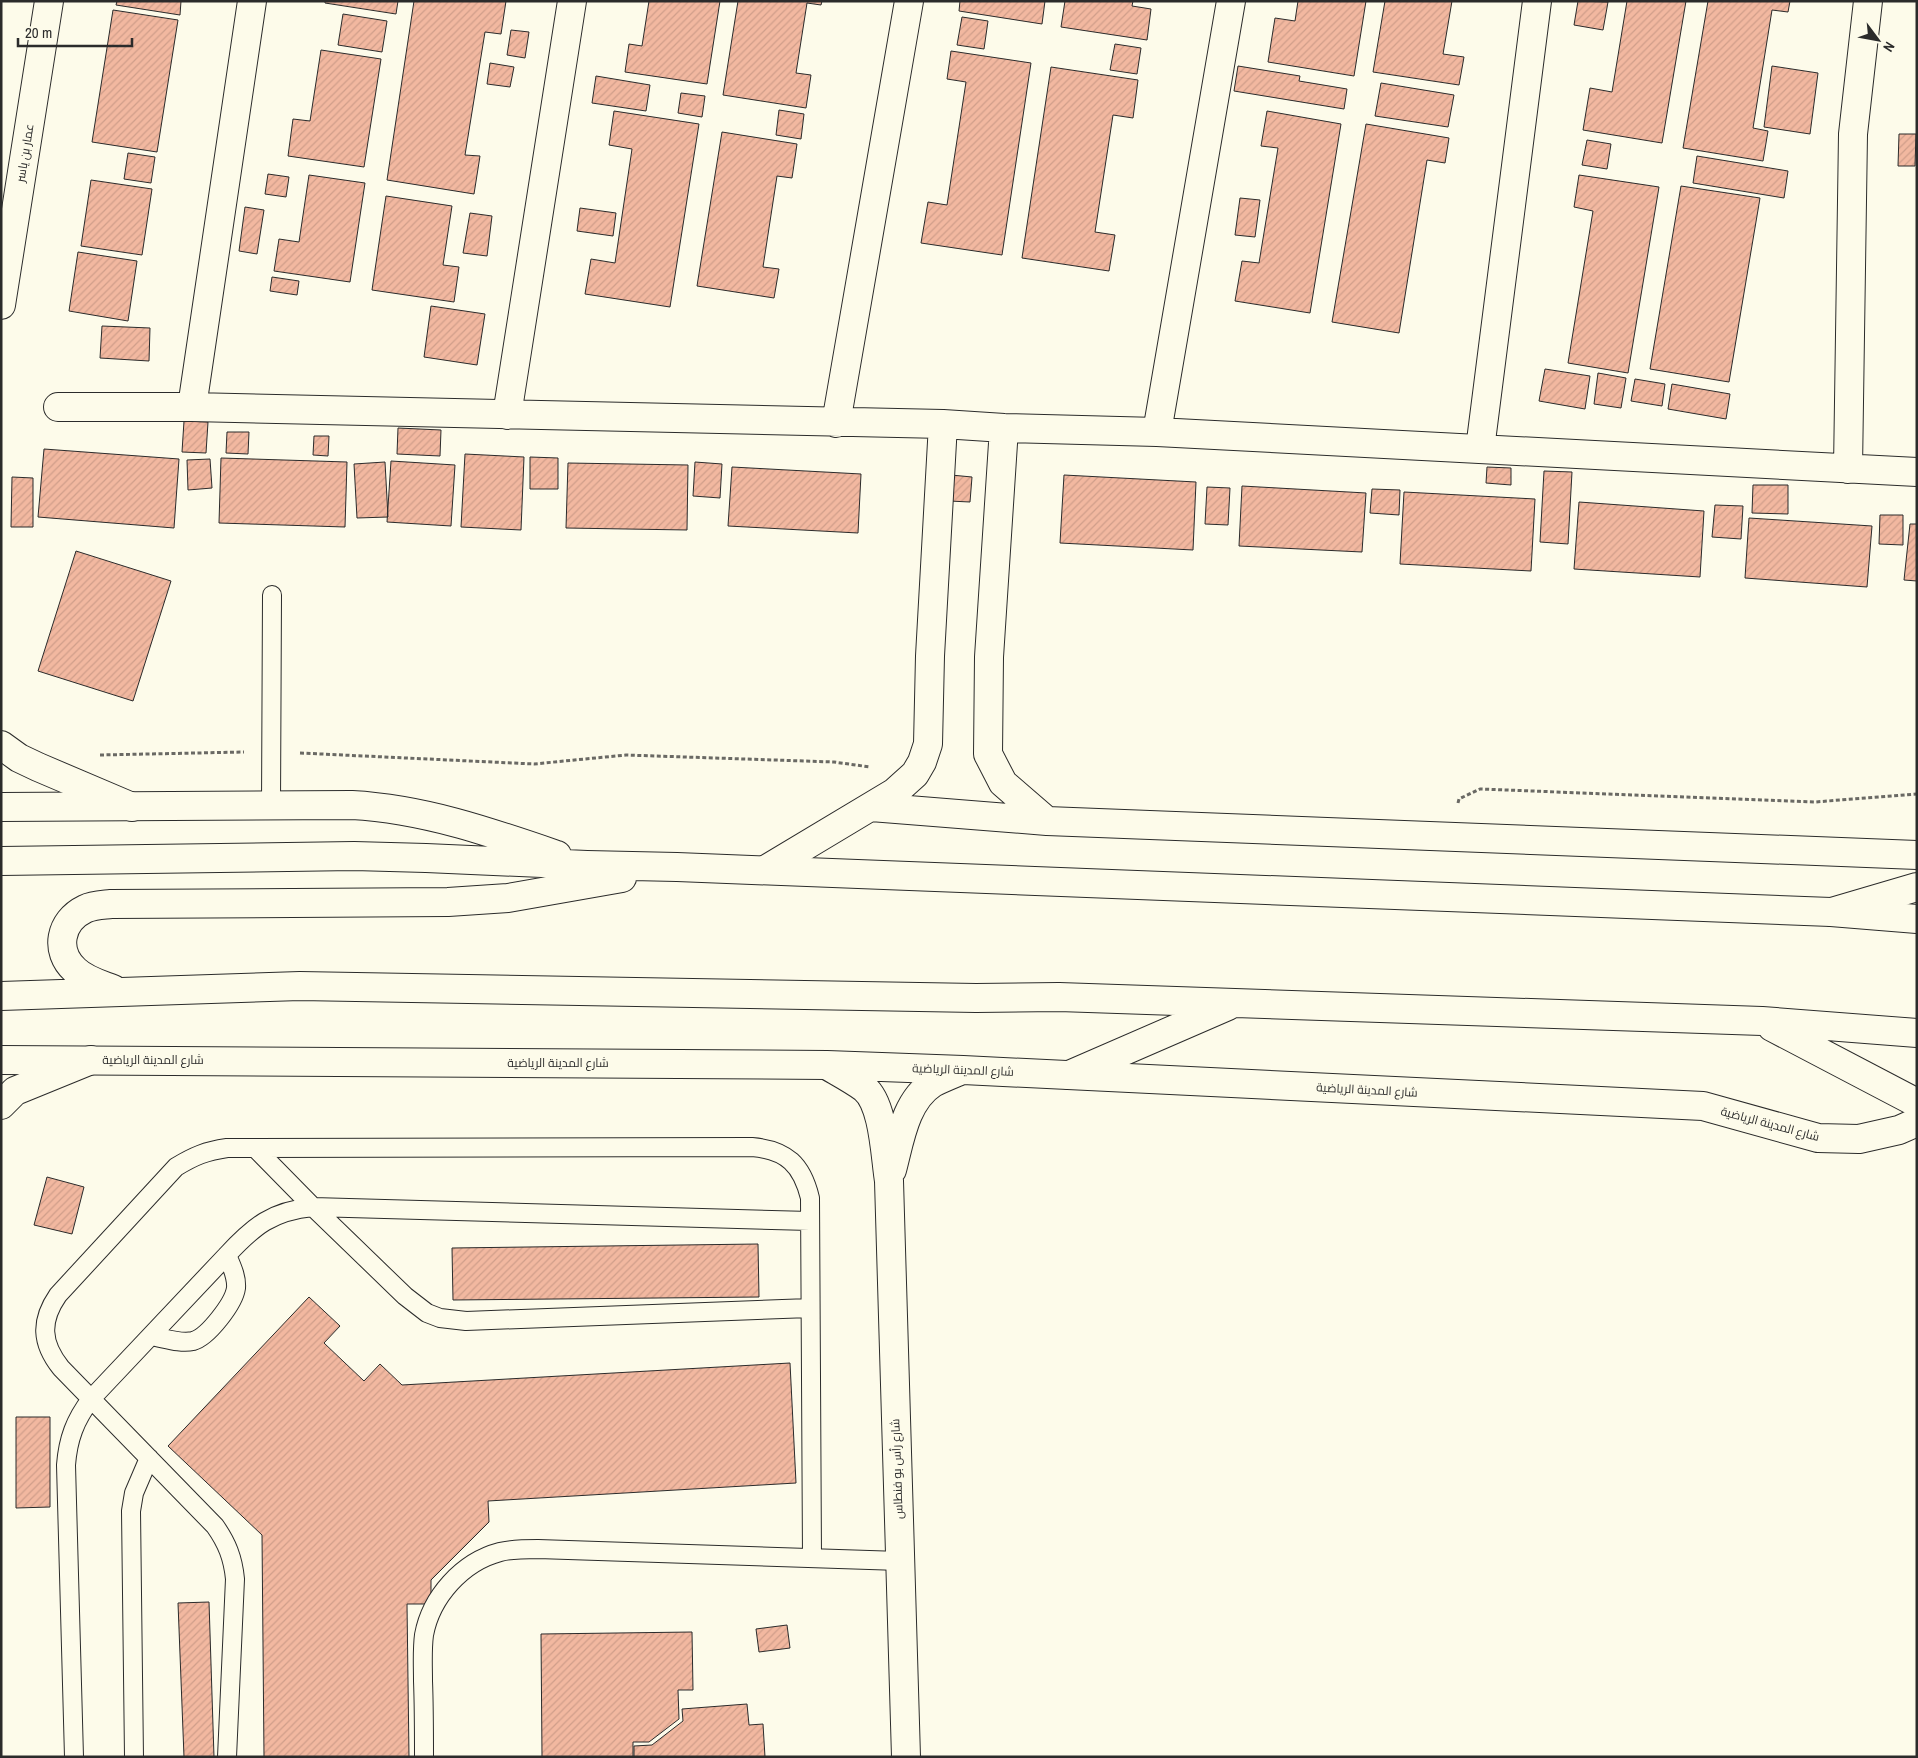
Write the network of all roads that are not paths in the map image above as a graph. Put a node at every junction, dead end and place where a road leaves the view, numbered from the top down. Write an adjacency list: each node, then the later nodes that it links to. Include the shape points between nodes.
1 (49, 1): 8 (street, عمار بن ياسر)
2 (252, 1): 10 (street)
3 (572, 1): 11 (street)
4 (909, 1): 12 (street)
5 (1231, 1): 15 (street)
6 (1537, 1): 16 (street)
7 (1868, 1): 17 (street, via 1852,134)
8 (1, 305)
9 (58, 407): 10 (street)
10 (192, 407): 11 (street)
11 (508, 415): 12 (street)
12 (836, 422): 13 (street)
13 (943, 424): 14 (street); 23 (street, via 928,744 915,774)
14 (1004, 428): 15 (street); 25 (street, via 989,657 988,754 1003,782)
15 (1157, 432): 16 (street)
16 (1480, 449): 17 (street)
17 (1848, 468): 18 (street)
18 (1917, 472)
19 (272, 595): 21 (lane)
20 (1, 745): 24 (street, via 38,767)
21 (271, 806): 24 (street); 28 (street, via 352,805 415,812 483,830)
22 (1, 807): 24 (street)
23 (871, 807): 25 (street); 30 (street)
24 (134, 808)
25 (1048, 821): 26 (street)
26 (1917, 855)
27 (1, 861): 28 (street, via 354,856)
28 (587, 865): 29 (street)
29 (677, 867): 30 (street); 35 (street, via 508,898 448,902 111,904 86,908 67,924 63,932 63,952 82,976)
30 (766, 870): 32 (street)
31 (1917, 887): 32 (street)
32 (1831, 912): 33 (street)
33 (1917, 920)
34 (1, 983): 36 (street)
35 (119, 992): 36 (street); 38 (street, via 300,986)
36 (42, 994): 37 (street)
37 (1, 996)
38 (1236, 1002): 39 (street); 45 (street)
39 (1762, 1021): 40 (street); 46 (street)
40 (1917, 1033)
41 (1, 1060): 42 (street, شارع المدينة الرياضية)
42 (91, 1060): 43 (street, شارع المدينة الرياضية); 47 (street, via 15,1091)
43 (827, 1065): 44 (street, شارع المدينة الرياضية); 50 (street, شارع رأس بو فنطاس, via 871,1096 879,1115)
44 (963, 1070): 45 (street, شارع المدينة الرياضية); 50 (street, شارع رأس بو فنطاس, via 934,1083 916,1100 904,1126)
45 (1069, 1075): 48 (street, شارع المدينة الرياضية, via 1703,1106 1818,1138 1859,1139 1899,1130)
46 (1917, 1103)
47 (1, 1105)
48 (1917, 1122)
49 (255, 1148): 51 (lane); 52 (lane, via 765,1148 789,1158 798,1167 810,1198); 56 (lane, via 210,1150 193,1156 176,1168 58,1295 46,1318 47,1344 52,1357)
50 (889, 1181): 59 (street, شارع رأس بو فنطاس)
51 (313, 1207): 52 (lane); 53 (lane, via 285,1211 271,1217 248,1233); 54 (lane, via 405,1296 428,1313 453,1321)
52 (810, 1221): 54 (lane)
53 (227, 1255): 55 (lane); 55 (lane, via 235,1278 234,1296 205,1334 186,1342)
54 (810, 1308): 58 (lane)
55 (151, 1336): 56 (lane)
56 (91, 1399): 57 (lane); 60 (lane, via 72,1430 66,1465)
57 (149, 1458): 61 (lane, via 134,1493 131,1511); 62 (lane, via 214,1526 230,1551 234,1564)
58 (812, 1558): 59 (lane); 63 (lane, via 528,1549 481,1559 449,1583 429,1616 423,1655)
59 (900, 1561): 64 (street, شارع رأس بو فنطاس)
60 (74, 1757)
61 (134, 1757)
62 (227, 1757)
63 (424, 1757)
64 (906, 1757)

